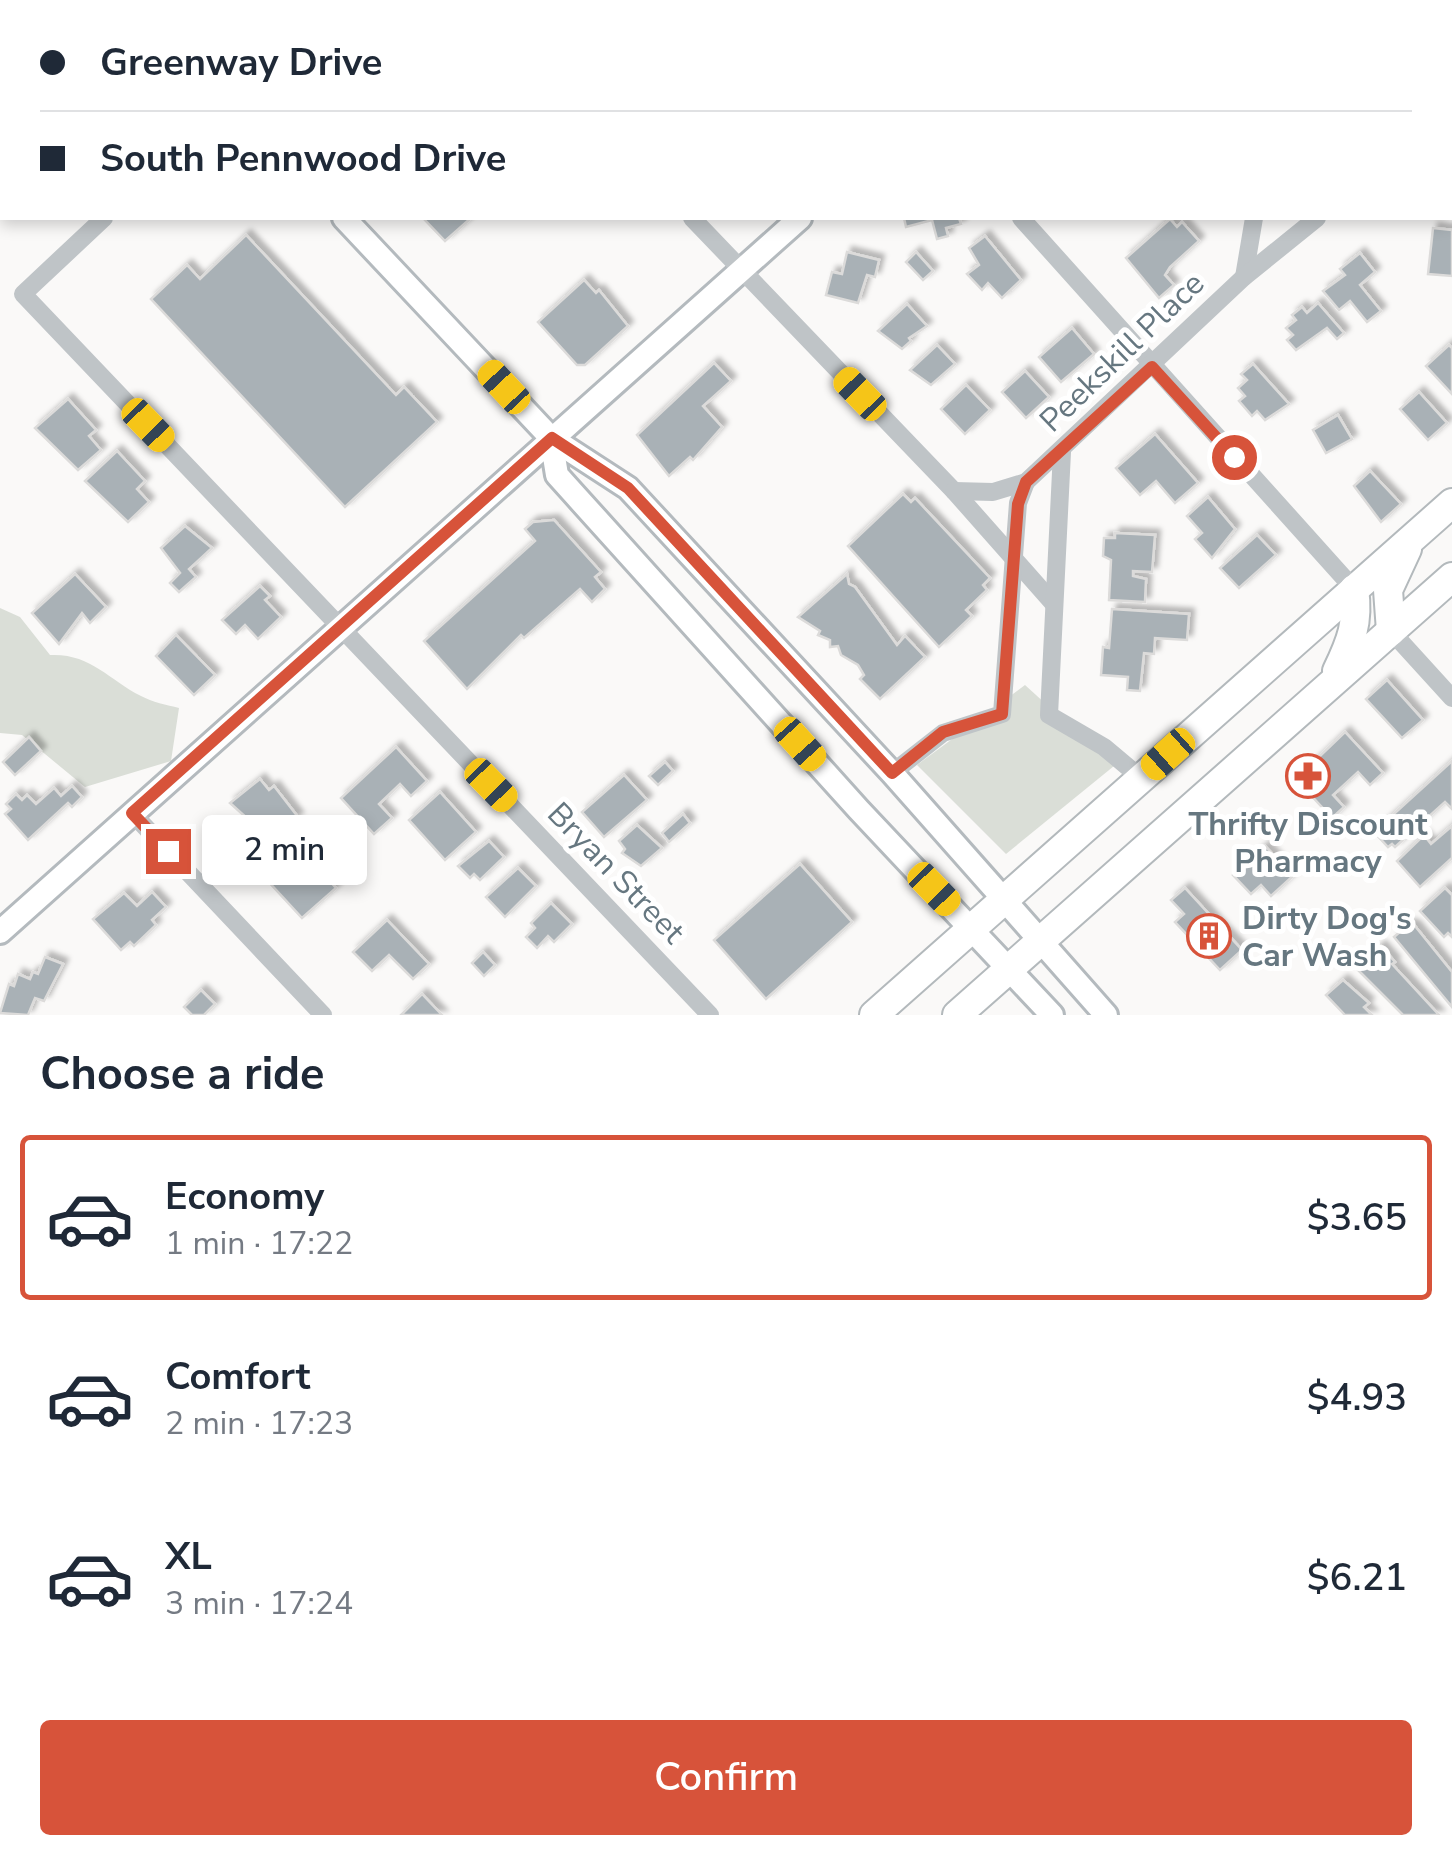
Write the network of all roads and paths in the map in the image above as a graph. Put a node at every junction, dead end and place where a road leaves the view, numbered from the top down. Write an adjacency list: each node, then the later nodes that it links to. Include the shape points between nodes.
1 (102, 220): 21 (street, Bryan Street, via 22,294)
2 (346, 220): 11 (main road)
3 (694, 220): 8 (street)
4 (798, 220): 8 (main road)
5 (1023, 220): 10 (street)
6 (1254, 220): 9 (street)
7 (1315, 220): 9 (street, Peekskill Place)
8 (742, 271): 11 (main road); 14 (street)
9 (1244, 277): 10 (street, Peekskill Place)
10 (1152, 367): 12 (street, Peekskill Place); 19 (street)
11 (552, 438): 21 (main road); 25 (main road, via 628,488); 29 (main road, via 557,475)
12 (1062, 452): 13 (street, Peekskill Place); 20 (street)
13 (1026, 482): 14 (street, Peekskill Place, via 993,492); 17 (street, via 1018,504)
14 (954, 491): 17 (street)
15 (1452, 503): 16 (main road)
16 (1412, 539): 19 (main road); 22 (main road, via 1388,590)
17 (1016, 563): 20 (street); 25 (street, via 1002,714 943,732)
18 (1452, 577): 22 (main road)
19 (1354, 589): 23 (main road, via 1354,638); 26 (main road)
20 (1053, 604): 26 (street, via 1048,715 1104,746)
21 (341, 627): 27 (main road); 34 (street, Bryan Street)
22 (1391, 630): 23 (main road); 24 (street)
23 (1332, 682): 31 (main road)
24 (1452, 698)
25 (892, 773): 28 (main road)
26 (1141, 778): 28 (main road)
27 (132, 813): 30 (main road); 33 (street)
28 (1004, 898): 29 (main road); 31 (main road)
29 (971, 928): 32 (main road); 35 (main road)
30 (0, 932)
31 (1040, 939): 32 (main road); 38 (main road)
32 (1010, 967): 36 (main road); 37 (main road)
33 (323, 1015)
34 (710, 1015)
35 (874, 1015)
36 (957, 1015)
37 (1052, 1015)
38 (1106, 1015)

